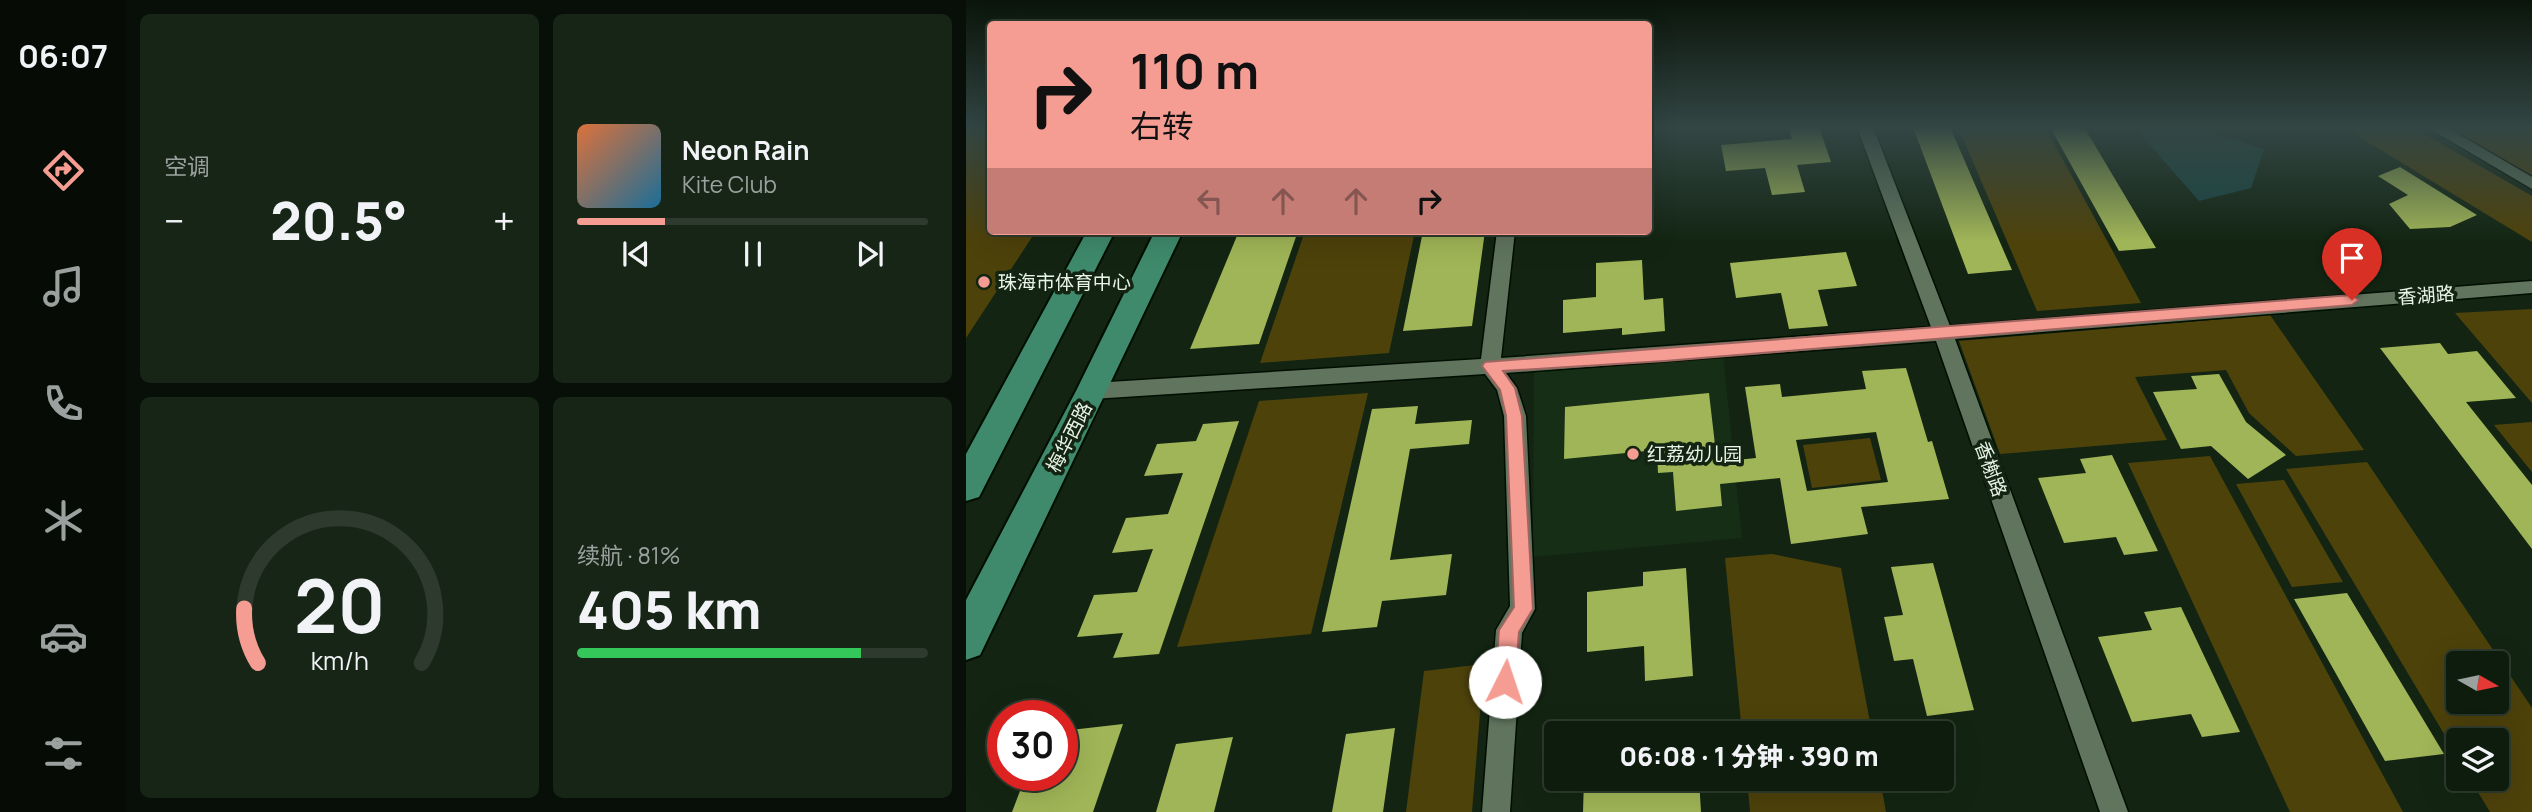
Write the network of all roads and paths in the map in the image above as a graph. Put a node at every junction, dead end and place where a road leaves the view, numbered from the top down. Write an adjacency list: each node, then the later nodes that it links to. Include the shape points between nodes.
1 (1879, 165): 8 (street, 香榭路)
2 (2499, 165): 3 (street)
3 (2532, 184)
4 (1099, 235): 11 (main road)
5 (1167, 235): 10 (main road, 梅华西路)
6 (1506, 235): 9 (street)
7 (2532, 287): 8 (street, 香湖路)
8 (1943, 333): 9 (street, 香湖路); 14 (street, 香榭路)
9 (1490, 366): 10 (street, 香湖路); 13 (street, via 1507,388 1514,416 1523,609 1509,630)
10 (1092, 391): 12 (main road, 梅华西路)
11 (966, 486)
12 (966, 641)
13 (1496, 812)
14 (2114, 812)

